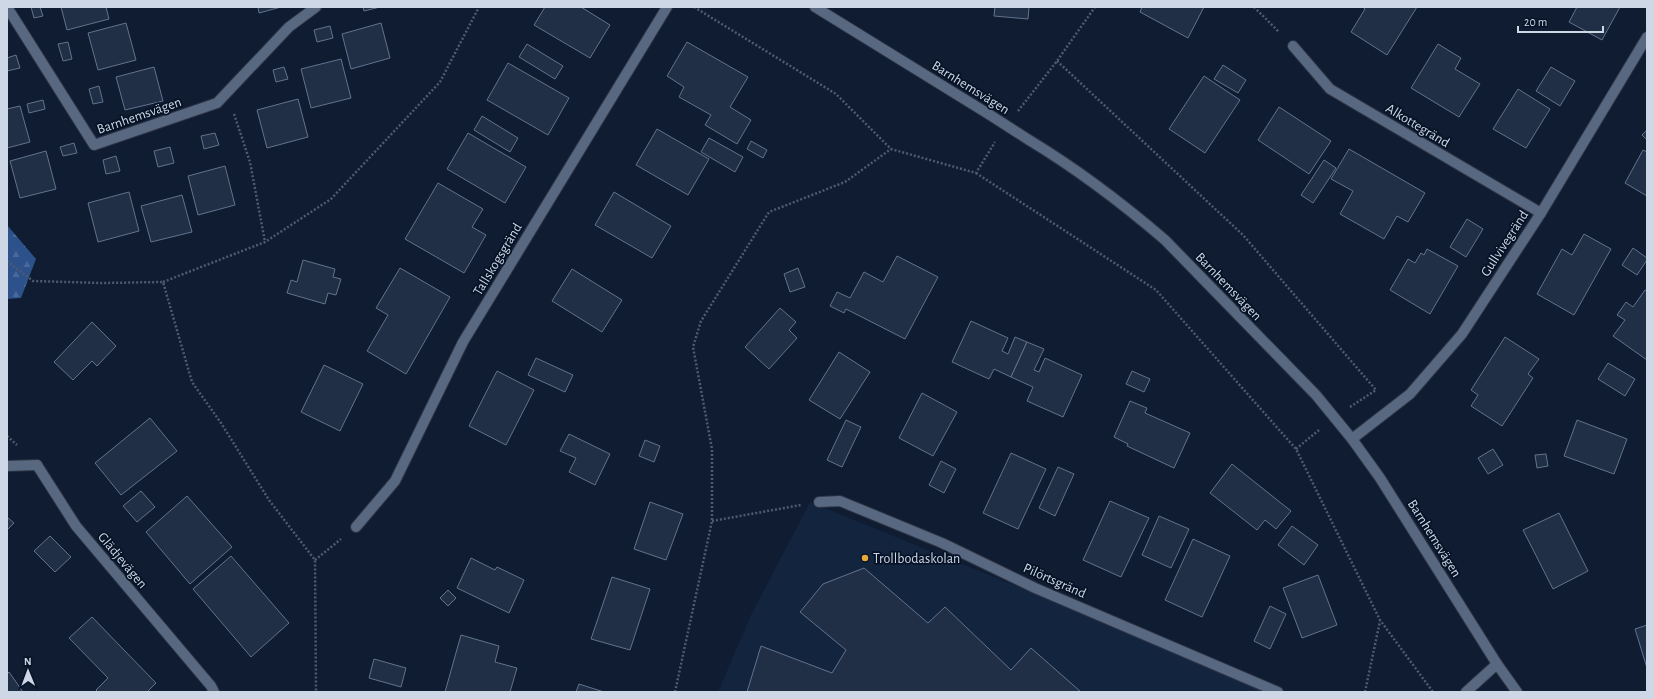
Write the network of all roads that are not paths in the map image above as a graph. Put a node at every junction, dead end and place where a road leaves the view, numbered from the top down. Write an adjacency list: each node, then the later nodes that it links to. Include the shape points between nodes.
1 (8, 7): 2 (street, Barnhemsvägen, via 94,145 217,103 289,27)
2 (316, 7)
3 (667, 7): 11 (street, Tallskogsgränd, via 462,342 395,481)
4 (815, 7): 8 (street, Barnhemsvägen, bridge, via 1063,161 1138,217 1165,240 1316,395)
5 (1647, 37): 7 (street, Gullvivegränd)
6 (1294, 46): 7 (street, Alkottegränd, via 1330,89)
7 (1540, 213): 8 (street, Gullvivegränd, via 1462,334 1410,394)
8 (1352, 439): 12 (street, Barnhemsvägen, via 1380,478)
9 (7, 466): 13 (street, Glädjevägen, via 37,464 76,526)
10 (820, 502): 14 (street, Pilörtsgränd, via 840,502 935,540 1036,588)
11 (356, 527)
12 (1497, 664): 15 (street); 16 (street, Barnhemsvägen)
13 (214, 692)
14 (1278, 692)
15 (1466, 692)
16 (1516, 692)

